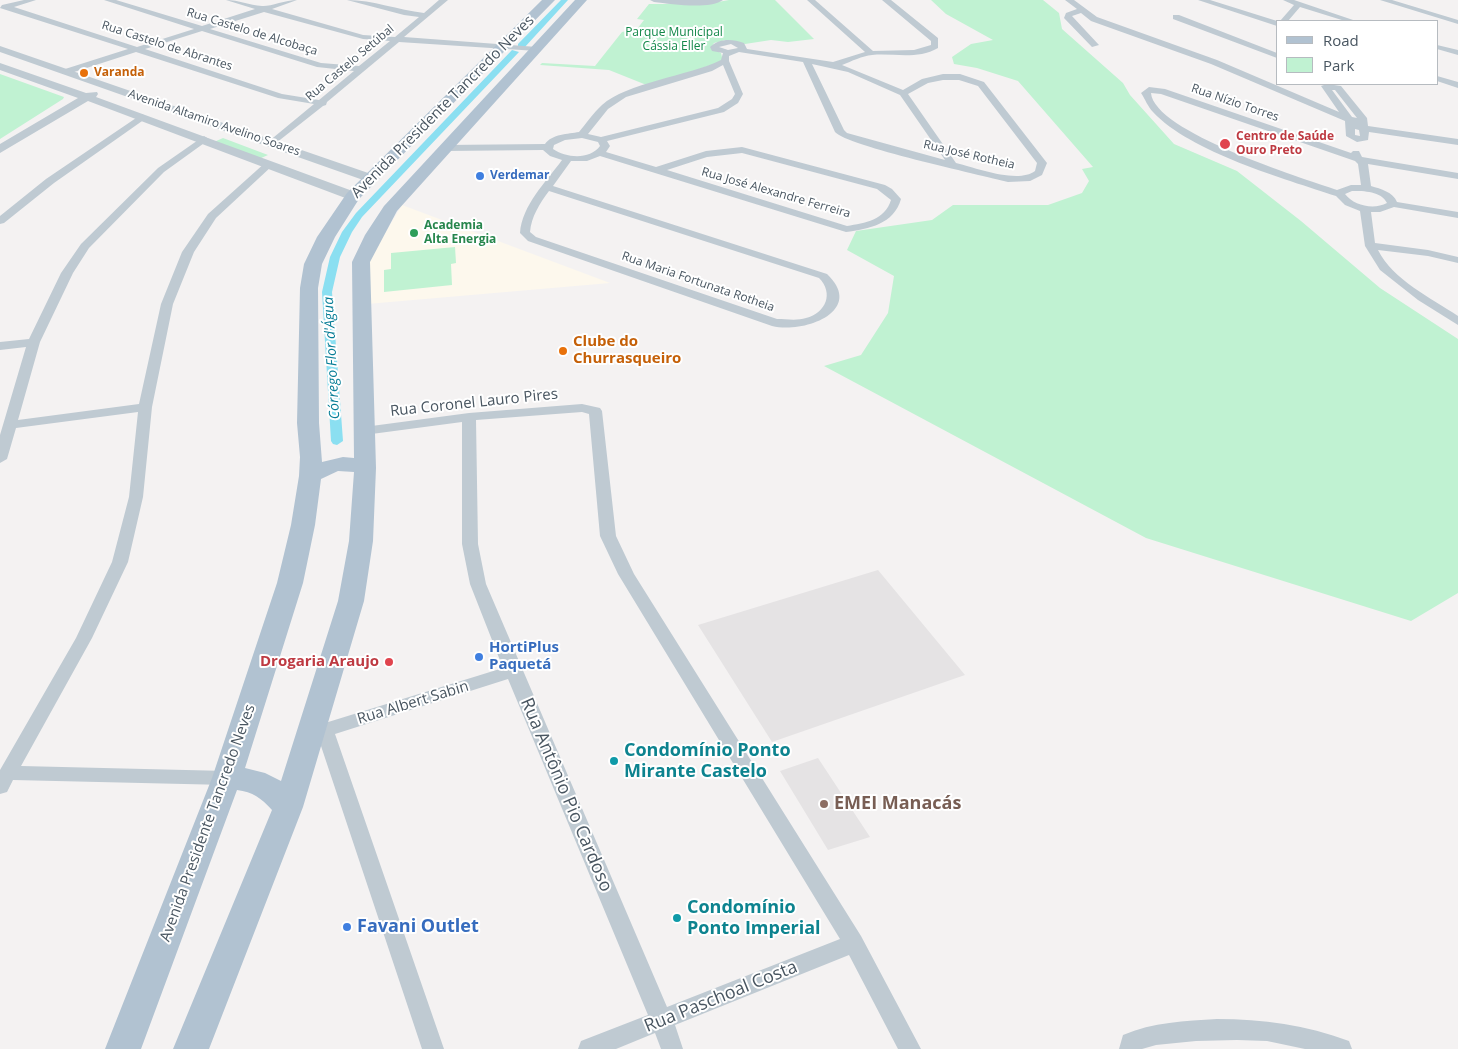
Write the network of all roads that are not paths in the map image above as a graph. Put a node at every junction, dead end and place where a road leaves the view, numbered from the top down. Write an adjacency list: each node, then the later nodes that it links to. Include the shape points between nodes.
1 (32, 0): 19 (street)
2 (108, 0): 28 (street, Rua Castelo de Alcobaça)
3 (230, 0): 20 (street)
4 (293, 0): 20 (street)
5 (351, 0): 22 (street, via 395,11)
6 (444, 0): 22 (street, Rua Castelo Setúbal)
7 (549, 0): 31 (main road, Avenida Presidente Tancredo Neves)
8 (581, 0): 35 (main road, Avenida Presidente Tancredo Neves)
9 (654, 0): 10 (street, via 689,3)
10 (719, 0)
11 (811, 0): 37 (street)
12 (886, 0): 37 (street, via 936,43 932,48 918,52)
13 (1069, 0): 21 (street)
14 (1202, 0): 27 (street)
15 (1288, 0): 18 (street)
16 (1388, 1): 17 (street); 26 (street)
17 (1416, 1)
18 (1298, 5): 24 (street); 25 (street)
19 (2, 8): 34 (street, Rua Castelo de Abrantes)
20 (264, 9): 28 (street); 29 (street, via 363,37)
21 (1082, 10): 30 (street, via 1068,18); 57 (street, via 1094,19 1214,62)
22 (426, 14): 29 (street, Rua Castelo Setúbal)
23 (1176, 17): 39 (street)
24 (1285, 20)
25 (1349, 20)
26 (1458, 22)
27 (1276, 24)
28 (200, 29): 34 (street); 44 (street, Rua Castelo de Alcobaça, via 320,65)
29 (397, 40): 31 (street); 44 (street, Rua Castelo Setúbal)
30 (1095, 45)
31 (507, 47): 35 (street); 75 (main road, Avenida Presidente Tancredo Neves)
32 (1438, 47): 38 (street)
33 (0, 49): 46 (street, Avenida Altamiro Avelino Soares)
34 (136, 49): 46 (street); 54 (street, Rua Castelo de Abrantes, via 292,99)
35 (530, 49): 65 (main road, Avenida Presidente Tancredo Neves)
36 (740, 50): 40 (street); 40 (street, via 743,47 732,42 714,47); 41 (street)
37 (871, 54): 43 (street)
38 (1458, 54)
39 (1276, 56)
40 (727, 57): 45 (street); 47 (street)
41 (806, 62): 43 (street); 71 (street, Rua José Rotheia, via 844,135)
42 (0, 66): 52 (street, Avenida Altamiro Avelino Soares)
43 (834, 66): 51 (street)
44 (362, 69): 54 (street, Rua Castelo Setúbal)
45 (709, 69): 47 (street); 59 (street, via 623,95 605,107)
46 (65, 72): 50 (street, Avenida Altamiro Avelino Soares)
47 (730, 72): 61 (street, via 739,94 726,107)
48 (1438, 78): 49 (street)
49 (1458, 85)
50 (108, 86): 52 (street); 53 (street, Avenida Altamiro Avelino Soares)
51 (903, 93): 71 (street); 71 (street, Rua José Rotheia, via 925,81 943,77 960,77 981,84 1042,164 1042,170 1038,175 1020,179)
52 (87, 97): 55 (street, Avenida Altamiro Avelino Soares); 66 (street)
53 (141, 98): 55 (street, via 120,102); 63 (street, Avenida Altamiro Avelino Soares)
54 (323, 102): 63 (street, Rua Castelo Setúbal)
55 (115, 108): 56 (street, Avenida Altamiro Avelino Soares)
56 (142, 117): 60 (street, Avenida Altamiro Avelino Soares); 84 (street, via 50,181)
57 (1349, 123): 58 (street); 58 (street, via 1324,86 1338,88)
58 (1364, 125): 62 (street)
59 (582, 136): 61 (street); 64 (street, via 563,137)
60 (204, 139): 70 (street, Avenida Altamiro Avelino Soares); 88 (street, via 161,170 85,246 67,272)
61 (601, 140): 67 (street, via 605,146)
62 (1458, 142)
63 (271, 144): 72 (street, Avenida Altamiro Avelino Soares)
64 (547, 147): 65 (street); 68 (street, via 555,156)
65 (445, 148): 93 (main road, Avenida Presidente Tancredo Neves, via 390,209 361,262)
66 (0, 149)
67 (600, 152): 68 (street); 73 (street, Rua José Alexandre Ferreira)
68 (569, 158): 77 (street, Rua Maria Fortunata Rotheia)
69 (1364, 161): 74 (street, Rua Nízio Torres); 78 (street); 79 (street, Rua Nízio Torres, via 1162,91 1149,90 1145,93 1164,118 1186,134 1236,158)
70 (269, 164): 76 (street, Avenida Altamiro Avelino Soares); 90 (street, via 212,216 188,252 167,304)
71 (953, 165)
72 (350, 171): 75 (street, Avenida Altamiro Avelino Soares); 76 (street, via 346,179)
73 (655, 171): 73 (street, Rua José Alexandre Ferreira, via 846,229 882,220 896,199 881,187 752,151 720,151)
74 (1458, 176)
75 (370, 178): 80 (main road, Avenida Presidente Tancredo Neves)
76 (325, 185): 80 (street, Avenida Altamiro Avelino Soares)
77 (547, 187): 77 (street, Rua Maria Fortunata Rotheia, via 526,219 525,233 532,239 776,323 795,324 813,320 825,313 834,296 831,282 823,276)
78 (1366, 188): 79 (street, via 1351,188); 81 (street, via 1383,193 1392,200)
79 (1340, 194): 82 (street, via 1347,202)
80 (353, 196): 95 (main road, Avenida Presidente Tancredo Neves, via 326,237 314,264 309,288 308,423)
81 (1392, 204): 82 (street); 83 (street)
82 (1365, 208): 85 (street)
83 (1458, 215)
84 (0, 221)
85 (1370, 246): 86 (street); 87 (street, via 1378,260 1401,281)
86 (1458, 260)
87 (1458, 321)
88 (34, 342): 89 (street); 92 (street)
89 (0, 346)
90 (145, 407): 92 (street); 99 (street, via 136,497 120,562 84,638)
91 (470, 418): 93 (street, Rua Coronel Lauro Pires); 96 (street, Rua Antônio Pio Cardoso, via 470,544 478,584); 101 (street, Rua Coronel Lauro Pires, via 588,408 595,411 608,536 626,574)
92 (10, 425): 94 (street)
93 (364, 449): 95 (main road, via 352,464); 97 (main road, Avenida Presidente Tancredo Neves, via 360,541 351,601)
94 (0, 459)
95 (311, 467): 98 (main road, Avenida Presidente Tancredo Neves, via 290,583)
96 (513, 671): 97 (street, Rua Albert Sabin); 102 (street, Rua Antônio Pio Cardoso)
97 (318, 730): 100 (main road, Avenida Presidente Tancredo Neves); 105 (street)
98 (227, 778): 99 (street); 100 (main road, via 250,779 269,786); 103 (main road, Avenida Presidente Tancredo Neves)
99 (4, 780)
100 (288, 806): 104 (main road, Avenida Presidente Tancredo Neves)
101 (854, 943): 102 (street, Rua Paschoal Costa); 108 (street)
102 (662, 1021): 106 (street, Rua Paschoal Costa); 107 (street, Rua Antônio Pio Cardoso)
103 (123, 1049)
104 (191, 1049)
105 (433, 1049)
106 (589, 1049)
107 (672, 1049)
108 (910, 1049)
109 (1130, 1049): 110 (street, via 1130,1043 1136,1039 1151,1036 1183,1032 1266,1031)
110 (1341, 1049)

